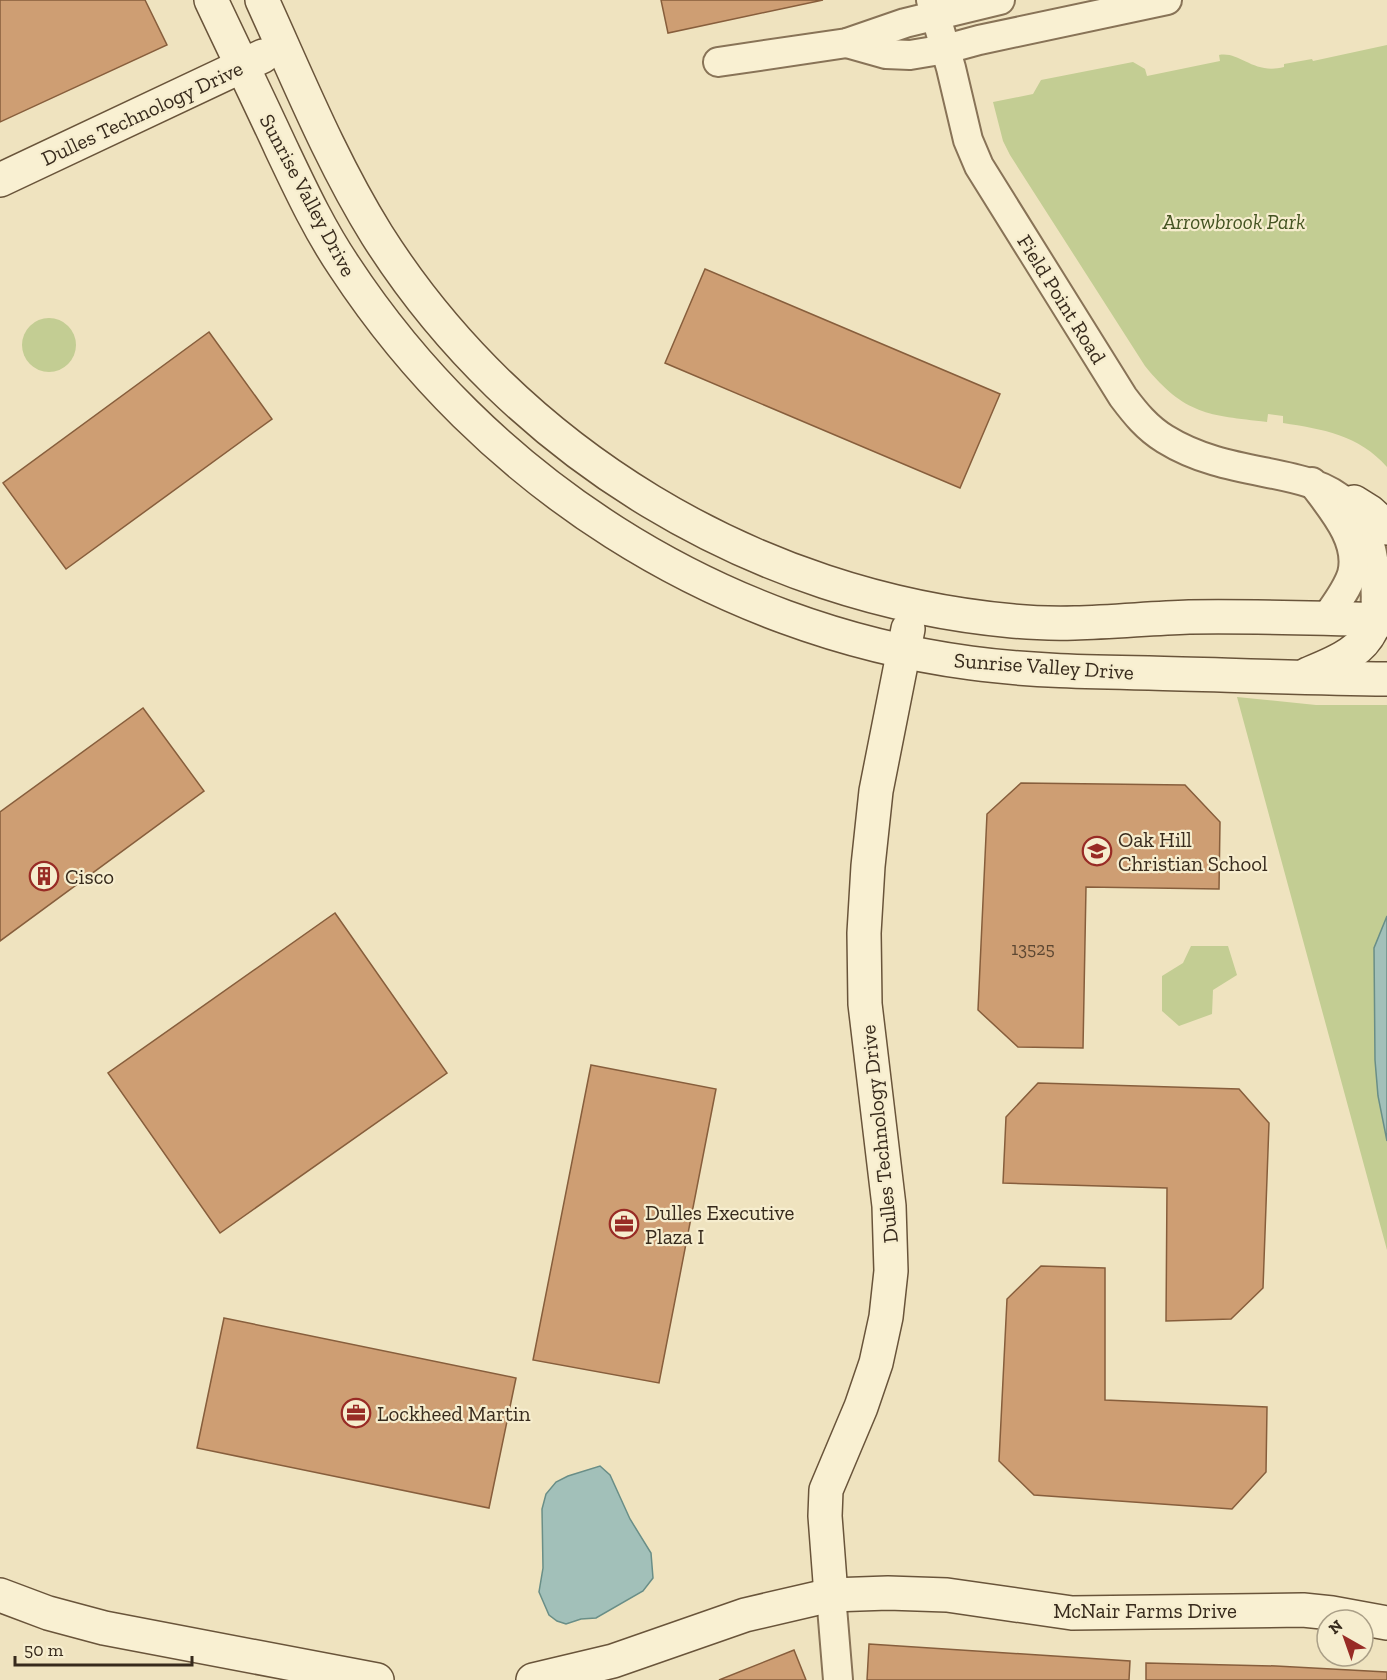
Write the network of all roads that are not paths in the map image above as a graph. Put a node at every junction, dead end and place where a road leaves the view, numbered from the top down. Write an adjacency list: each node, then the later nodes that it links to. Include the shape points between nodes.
1 (211, 0): 10 (main road, Sunrise Valley Drive)
2 (262, 0): 7 (main road, Sunrise Valley Drive)
3 (1000, 0): 5 (street)
4 (1167, 0): 8 (street)
5 (933, 8): 6 (street, via 905,23); 8 (street, Field Point Road)
6 (847, 43): 8 (street, via 910,56); 9 (street)
7 (283, 46): 10 (main road, Dulles Technology Drive); 15 (main road, Sunrise Valley Drive, via 337,161 378,236 453,338 513,399 613,477 698,529 806,576)
8 (946, 49): 12 (street, Field Point Road, via 966,133 979,166 1123,397 1143,422 1165,439 1199,455)
9 (718, 62)
10 (242, 66): 11 (main road, Dulles Technology Drive); 18 (main road, Sunrise Valley Drive, via 299,186 365,297 418,367 507,455 615,534 691,576 806,624)
11 (0, 180)
12 (1312, 482): 13 (street, Field Point Road); 16 (street, via 1342,526 1352,554 1349,580)
13 (1354, 502): 14 (main road); 17 (street, Field Point Road, via 1376,534)
14 (1387, 528)
15 (912, 607): 16 (main road, Sunrise Valley Drive, via 1042,623 1190,617); 18 (main road, Dulles Technology Drive)
16 (1326, 618): 17 (main road, Sunrise Valley Drive)
17 (1381, 620): 19 (main road, via 1360,646 1331,665)
18 (904, 651): 19 (main road, Sunrise Valley Drive, via 968,663 1033,669); 22 (main road, Dulles Technology Drive, via 876,791 864,933 865,1004 889,1206 891,1272 873,1374 826,1490)
19 (1301, 677): 20 (main road, Sunrise Valley Drive)
20 (1387, 679)
21 (0, 1594): 24 (main road, via 48,1613 104,1628)
22 (831, 1595): 23 (main road, McNair Farms Drive, via 947,1595 1041,1610 1099,1614 1303,1610); 25 (main road, via 745,1615 613,1661); 26 (street)
23 (1387, 1623)
24 (377, 1680)
25 (533, 1680)
26 (838, 1680)

